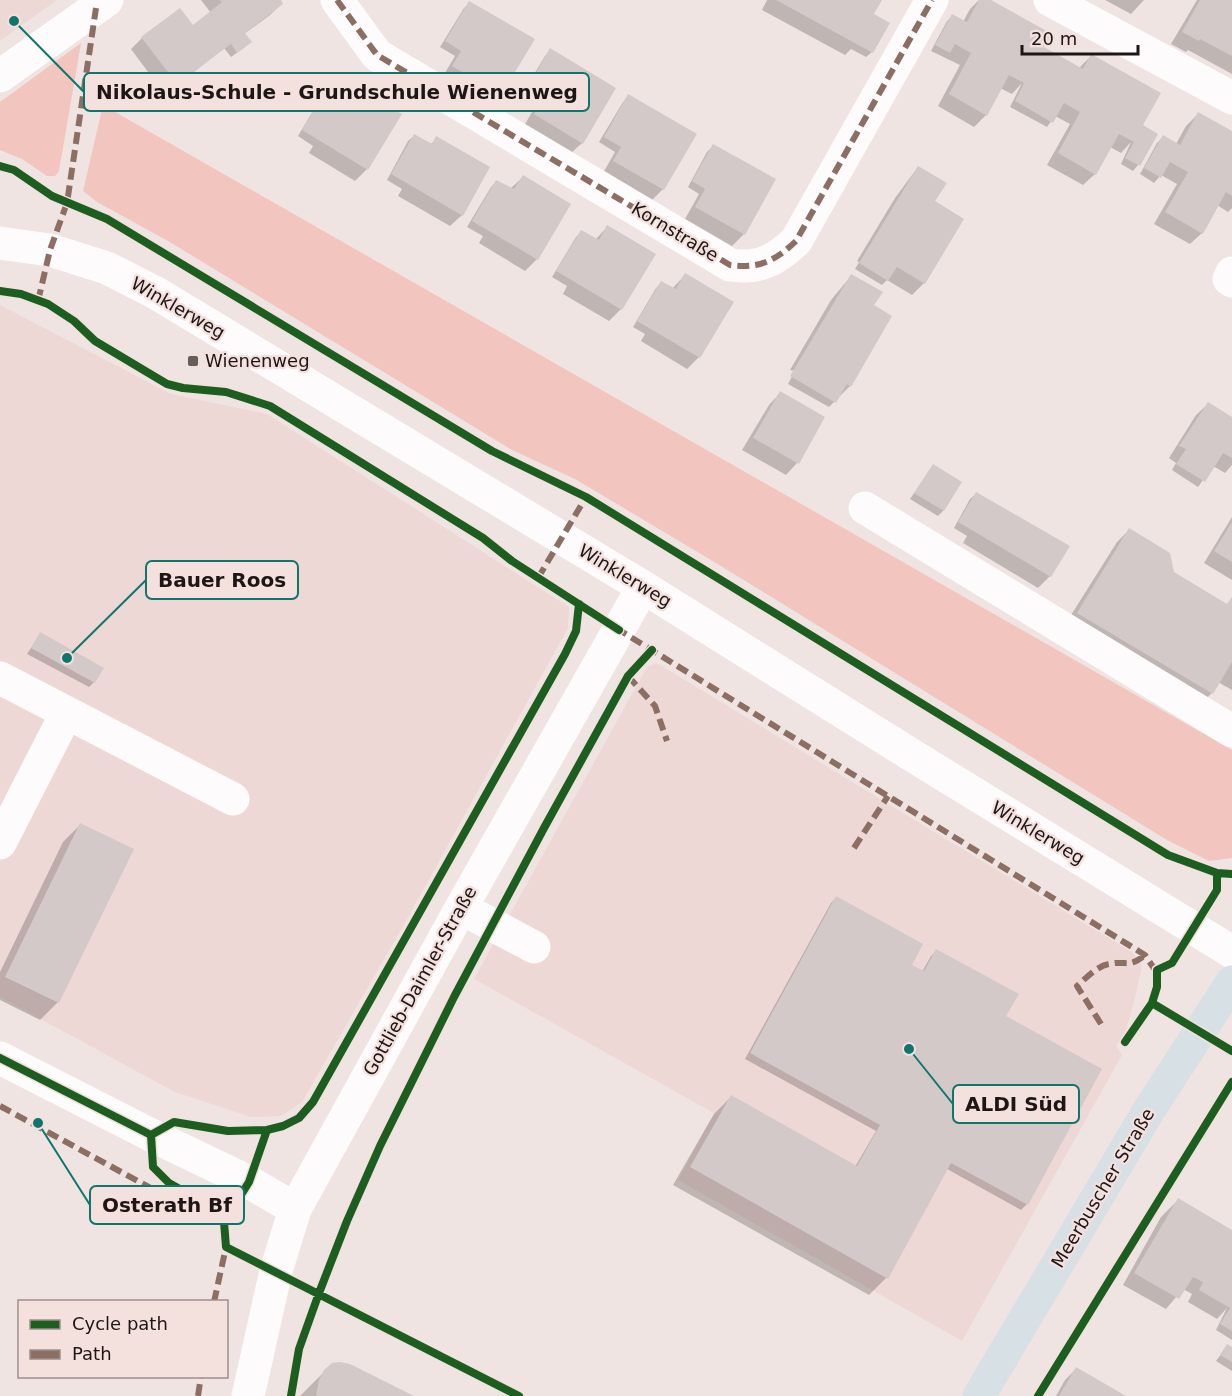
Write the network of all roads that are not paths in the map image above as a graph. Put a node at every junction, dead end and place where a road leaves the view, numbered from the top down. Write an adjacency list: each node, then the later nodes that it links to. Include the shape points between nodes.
1 (107, 0): 5 (street)
2 (338, 0): 3 (street, Kornstraße, via 377,55 730,265 748,267 780,256 796,241)
3 (932, 0)
4 (1050, 0): 6 (street)
5 (0, 76)
6 (1232, 98)
7 (0, 243): 11 (street, Winklerweg, via 51,249 107,268 156,293)
8 (1232, 273): 9 (street, via 1228,279)
9 (1232, 281)
10 (865, 508): 14 (street)
11 (643, 586): 17 (street, Gottlieb-Daimler-Straße); 19 (street, Winklerweg)
12 (0, 678): 13 (street)
13 (66, 714): 15 (street); 16 (street)
14 (1232, 730)
15 (233, 799)
16 (0, 843)
17 (460, 908): 18 (street); 22 (street, Gottlieb-Daimler-Straße)
18 (534, 947)
19 (1232, 952)
20 (1232, 982): 24 (main road, Meerbuscher Straße, via 1149,1110)
21 (0, 1058): 22 (street, via 249,1182)
22 (295, 1209): 23 (street, Gottlieb-Daimler-Straße, via 276,1271)
23 (248, 1396)
24 (979, 1396)

